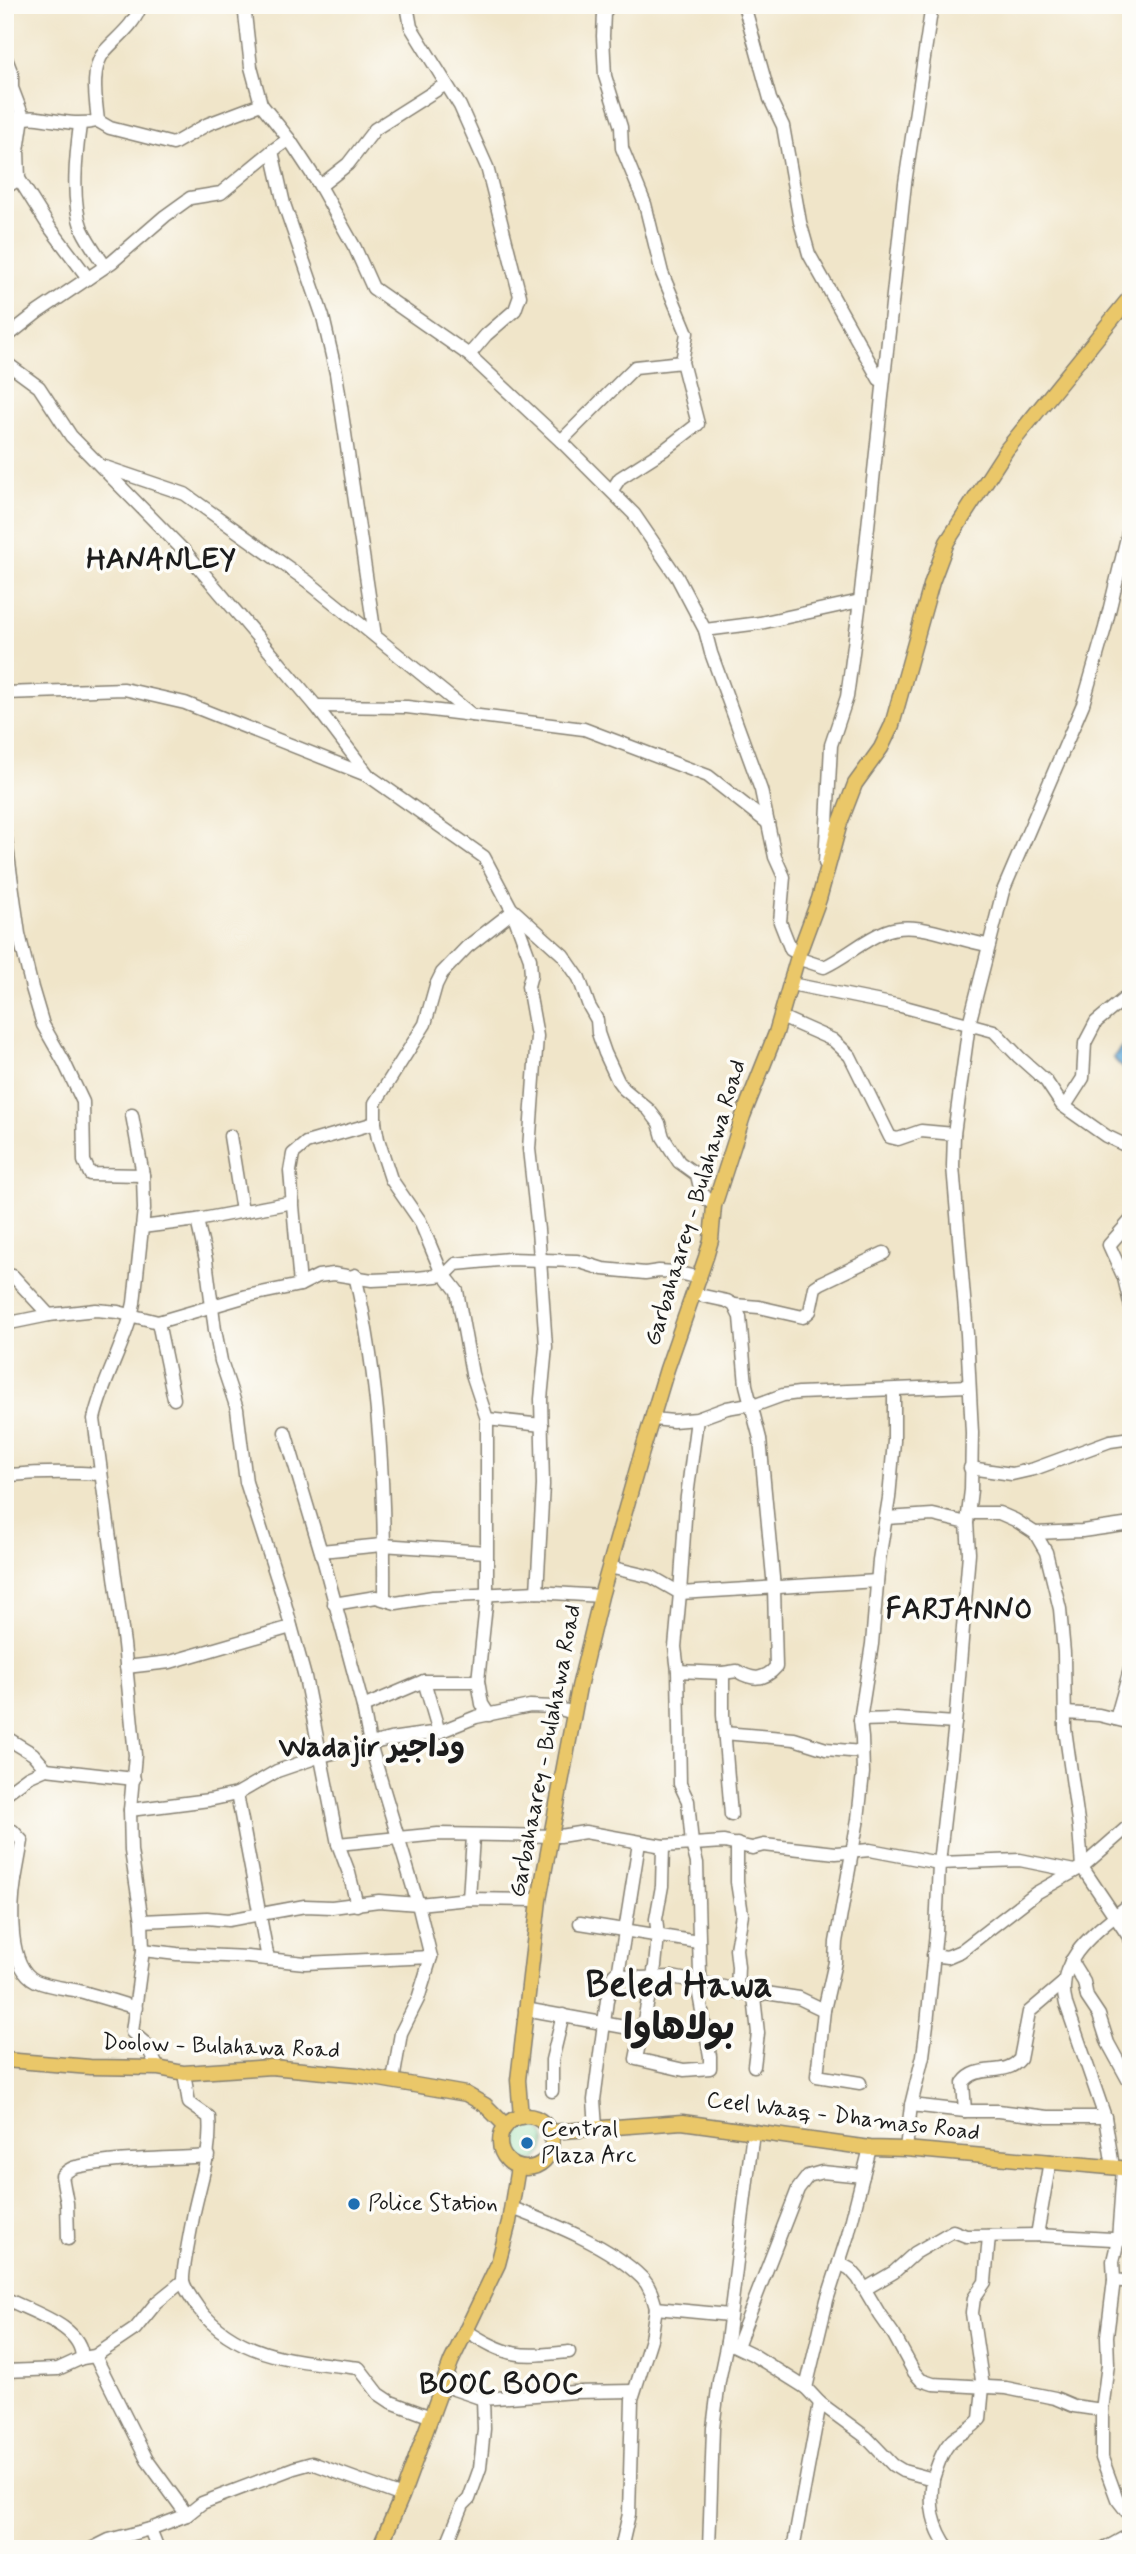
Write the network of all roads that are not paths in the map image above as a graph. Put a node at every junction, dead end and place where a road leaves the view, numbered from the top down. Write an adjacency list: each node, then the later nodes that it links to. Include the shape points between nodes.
1 (141, 5): 12 (street, via 131,25 102,53 97,66)
2 (244, 5): 9 (street, via 251,67)
3 (407, 5): 8 (street, via 411,27)
4 (610, 5): 25 (street, via 604,13 605,76 621,127 622,148 645,204 662,273 687,333)
5 (744, 5): 26 (street, via 770,99 783,126 809,254)
6 (932, 5): 26 (street, via 905,184)
7 (5, 56): 10 (street)
8 (446, 84): 17 (street, via 374,129 348,164); 23 (street, via 487,167 520,296 515,310)
9 (261, 104): 12 (street, via 208,124 173,144); 14 (street)
10 (23, 117): 11 (street); 13 (street); 16 (street)
11 (5, 121)
12 (98, 121): 13 (street)
13 (80, 125): 19 (street, via 77,211 90,245)
14 (289, 139): 15 (street); 17 (street)
15 (272, 151): 19 (street, via 220,193 190,198); 33 (street, via 331,351)
16 (19, 179): 18 (street); 20 (street)
17 (320, 186): 23 (street, via 373,288)
18 (5, 188)
19 (105, 266): 20 (street)
20 (88, 278): 22 (street)
21 (1131, 296): 40 (main road, Garbahaarey - Bulahawa Road, via 1007,449 947,542 892,724 855,784)
22 (5, 338)
23 (469, 355): 27 (street)
24 (5, 362): 28 (street, via 39,387 64,426)
25 (682, 362): 27 (street, via 635,367); 29 (street, via 698,424 620,478)
26 (883, 379): 31 (street)
27 (561, 441): 29 (street)
28 (100, 466): 33 (street, via 185,494); 35 (street, via 188,555)
29 (612, 490): 32 (street, via 652,538)
30 (1131, 521): 42 (street, via 1083,705 1019,850)
31 (860, 601): 32 (street); 40 (street, via 847,697 831,745)
32 (705, 630): 38 (street, via 761,790)
33 (375, 636): 36 (street)
34 (5, 693): 37 (street, via 124,689 186,704)
35 (316, 706): 36 (street, via 407,707); 37 (street)
36 (473, 715): 38 (street, via 584,729 708,776)
37 (369, 776): 41 (street, via 484,857)
38 (768, 823): 43 (street, via 784,877 780,922)
39 (5, 833): 54 (street, via 19,934 32,988 43,1025 83,1102 84,1161 90,1174)
40 (825, 873): 43 (main road, Garbahaarey - Bulahawa Road)
41 (511, 910): 50 (street, via 442,973 425,1024 375,1103); 56 (street, via 572,967 618,1081 659,1123 671,1152 697,1175 701,1192); 62 (street, via 530,960 528,986 536,1026 529,1149)
42 (989, 945): 43 (street, via 914,927 888,930 824,967); 47 (street)
43 (798, 956): 44 (main road, Garbahaarey - Bulahawa Road)
44 (791, 984): 46 (main road, Garbahaarey - Bulahawa Road); 47 (street)
45 (1131, 993): 48 (street, via 1096,1022 1086,1043 1083,1078)
46 (781, 1017): 51 (street, via 833,1040 850,1056 890,1137 921,1131); 56 (main road, Garbahaarey - Bulahawa Road)
47 (969, 1024): 48 (street, via 994,1031); 51 (street)
48 (1065, 1106): 53 (street)
49 (132, 1115): 54 (street)
50 (375, 1123): 55 (street, via 296,1149 290,1171); 65 (street, via 391,1179 420,1221)
51 (954, 1134): 76 (street)
52 (230, 1136): 57 (street)
53 (1131, 1148)
54 (143, 1175): 60 (street)
55 (293, 1202): 57 (street); 67 (street)
56 (714, 1206): 66 (main road, Garbahaarey - Bulahawa Road, via 711,1240)
57 (243, 1211): 58 (street)
58 (197, 1220): 60 (street); 71 (street)
59 (1131, 1220): 70 (street, via 1109,1245)
60 (142, 1227): 73 (street)
61 (884, 1254): 69 (street, via 815,1287 810,1311 803,1317)
62 (541, 1260): 65 (street, via 456,1264); 66 (street); 83 (street, via 546,1347)
63 (5, 1274): 72 (street, via 13,1276)
64 (355, 1275): 65 (street, via 372,1279); 67 (street, via 318,1276); 93 (street, via 378,1421 385,1515)
65 (444, 1275): 80 (street, via 460,1299 472,1374)
66 (699, 1278): 68 (main road, Garbahaarey - Bulahawa Road)
67 (300, 1285): 71 (street)
68 (694, 1294): 69 (street); 81 (main road, Garbahaarey - Bulahawa Road)
69 (734, 1305): 79 (street)
70 (1131, 1307)
71 (211, 1308): 74 (street); 105 (street, via 221,1361 237,1409 246,1482)
72 (50, 1315): 73 (street, via 105,1310); 75 (street)
73 (131, 1317): 74 (street); 87 (street, via 94,1419)
74 (158, 1322): 78 (street)
75 (5, 1324)
76 (968, 1386): 77 (street); 86 (street)
77 (894, 1391): 79 (street, via 799,1393); 89 (street)
78 (174, 1399)
79 (753, 1406): 82 (street, via 727,1408); 98 (street)
80 (487, 1419): 83 (street); 95 (street)
81 (653, 1419): 82 (street); 96 (main road, Garbahaarey - Bulahawa Road)
82 (697, 1419): 100 (street)
83 (542, 1425): 99 (street, via 543,1510)
84 (285, 1432): 94 (street)
85 (1131, 1438): 86 (street, via 1110,1441 1025,1472)
86 (970, 1468): 90 (street)
87 (101, 1474): 88 (street, via 53,1471); 107 (street)
88 (5, 1478)
89 (886, 1518): 90 (street); 97 (street)
90 (968, 1518): 92 (street, via 999,1513); 118 (street)
91 (1131, 1524): 92 (street)
92 (1035, 1532): 114 (street, via 1052,1570 1060,1609)
93 (382, 1545): 94 (street); 95 (street); 103 (street)
94 (321, 1551): 104 (street)
95 (486, 1552): 101 (street)
96 (609, 1567): 100 (street, via 652,1577); 102 (main road, Garbahaarey - Bulahawa Road)
97 (877, 1581): 98 (street); 117 (street)
98 (774, 1588): 100 (street); 109 (street, via 776,1667 760,1678 737,1671)
99 (537, 1592): 101 (street); 102 (street)
100 (680, 1593): 108 (street, via 675,1633)
101 (487, 1595): 103 (street, via 396,1603); 111 (street)
102 (601, 1596): 113 (main road, Garbahaarey - Bulahawa Road)
103 (384, 1599): 104 (street, via 367,1597)
104 (334, 1604): 112 (street)
105 (291, 1627): 107 (street, via 170,1662); 125 (street)
106 (1131, 1666): 116 (street)
107 (126, 1667): 127 (street)
108 (678, 1671): 109 (street); 139 (street, via 680,1784 688,1801)
109 (723, 1673): 121 (street)
110 (424, 1681): 111 (street); 112 (street); 120 (street)
111 (478, 1681): 115 (street)
112 (363, 1707): 123 (street)
113 (574, 1713): 115 (street, via 530,1706); 134 (main road, Garbahaarey - Bulahawa Road)
114 (1065, 1713): 116 (street); 144 (street)
115 (488, 1715): 120 (street)
116 (1116, 1718): 119 (street)
117 (860, 1720): 118 (street); 124 (street)
118 (955, 1723): 143 (street)
119 (1131, 1723)
120 (439, 1731): 123 (street)
121 (724, 1733): 124 (street, via 794,1738 826,1749); 131 (street)
122 (5, 1737): 126 (street, via 33,1754)
123 (370, 1744): 125 (street); 136 (street)
124 (862, 1752): 142 (street)
125 (321, 1756): 129 (street, via 277,1771); 138 (street)
126 (46, 1769): 127 (street); 128 (street)
127 (134, 1779): 130 (street)
128 (5, 1794)
129 (237, 1794): 130 (street); 151 (street)
130 (130, 1810): 153 (street)
131 (731, 1815)
132 (1131, 1824): 144 (street)
133 (5, 1830): 145 (street, via 13,1831 22,1841)
134 (553, 1835): 135 (street); 137 (street, via 585,1832); 147 (main road, Garbahaarey - Bulahawa Road)
135 (473, 1836): 136 (street); 146 (street)
136 (397, 1839): 138 (street); 149 (street)
137 (639, 1843): 141 (street); 155 (street)
138 (338, 1844): 150 (street)
139 (692, 1844): 140 (street); 141 (street); 158 (street, via 699,1886)
140 (737, 1844): 142 (street, via 836,1853); 168 (street, via 742,1914 736,1949)
141 (663, 1846): 156 (street)
142 (853, 1850): 143 (street); 172 (street)
143 (939, 1863): 144 (street, via 1020,1860); 160 (street)
144 (1078, 1869): 152 (street); 160 (street, via 1036,1893 961,1951)
145 (10, 1877): 170 (street, via 16,1954 24,1971 36,1981)
146 (469, 1899): 147 (street); 149 (street)
147 (539, 1900): 171 (main road, Garbahaarey - Bulahawa Road)
148 (1131, 1903): 152 (street)
149 (418, 1904): 150 (street, via 393,1900); 161 (street)
150 (357, 1905): 151 (street, via 305,1906)
151 (259, 1916): 153 (street); 162 (street)
152 (1115, 1916): 157 (street); 163 (street)
153 (142, 1922): 159 (street)
154 (580, 1923): 155 (street)
155 (626, 1932): 156 (street); 164 (street)
156 (658, 1936): 158 (street); 165 (street)
157 (1131, 1940)
158 (698, 1942): 166 (street)
159 (143, 1950): 162 (street); 170 (street)
160 (933, 1955): 184 (street, via 925,2038)
161 (430, 1956): 162 (street, via 305,1963); 180 (street, via 418,1999 401,2033)
162 (268, 1959)
163 (1071, 1961): 167 (street); 182 (street)
164 (614, 1974): 165 (street); 174 (street)
165 (653, 1978): 166 (street); 175 (street)
166 (697, 1983): 168 (street); 175 (street, via 710,2068 684,2070 636,2059)
167 (1062, 1984): 185 (street, via 1029,2012 1016,2064 967,2077 963,2083); 187 (street)
168 (737, 1992): 169 (street)
169 (754, 1997): 172 (street, via 766,1993 799,1998); 177 (street, via 758,2033)
170 (136, 2008): 178 (street, via 132,2032 146,2044)
171 (525, 2009): 173 (street); 186 (main road, Garbahaarey - Bulahawa Road, via 518,2080)
172 (824, 2010): 181 (street, via 817,2076)
173 (563, 2015): 174 (street); 183 (street, via 552,2060)
174 (605, 2023): 175 (street); 189 (street, via 594,2100)
175 (640, 2034)
176 (5, 2060): 178 (main road, Doolow - Bulahawa Road)
177 (754, 2066)
178 (158, 2068): 179 (main road, Doolow - Bulahawa Road)
179 (184, 2073): 180 (main road, Doolow - Bulahawa Road, via 271,2067); 194 (street, via 190,2103 209,2118)
180 (393, 2081): 188 (main road, Doolow - Bulahawa Road, via 466,2094)
181 (860, 2083)
182 (1131, 2085)
183 (552, 2091)
184 (911, 2105): 185 (street); 193 (street)
185 (965, 2111): 187 (street)
186 (521, 2117): 188 (main road); 190 (main road, via 538,2119)
187 (1105, 2118): 197 (street, via 1109,2152)
188 (506, 2126): 196 (main road, via 502,2152)
189 (596, 2127): 190 (main road, Ceel Waaq - Dhamaso Road); 191 (main road, Ceel Waaq - Dhamaso Road, via 682,2122)
190 (550, 2132): 196 (main road, via 552,2147 544,2161 530,2168)
191 (753, 2132): 192 (main road, Ceel Waaq - Dhamaso Road); 211 (street)
192 (870, 2148): 193 (main road, Ceel Waaq - Dhamaso Road); 198 (street)
193 (906, 2149): 195 (main road, Ceel Waaq - Dhamaso Road)
194 (209, 2156): 202 (street, via 117,2161 67,2171 62,2176); 206 (street)
195 (1050, 2161): 197 (main road, Ceel Waaq - Dhamaso Road); 200 (street)
196 (518, 2167): 199 (main road)
197 (1122, 2168): 203 (street)
198 (863, 2176): 204 (street); 213 (street, via 822,2172 808,2176 786,2214 780,2241)
199 (512, 2208): 210 (street, via 566,2229 625,2264 644,2280); 212 (main road, via 498,2264)
200 (1037, 2235): 201 (street); 203 (street)
201 (989, 2236): 208 (street, via 953,2231); 218 (street, via 985,2282 974,2298 972,2313)
202 (68, 2239)
203 (1124, 2240): 205 (street, via 1113,2261)
204 (839, 2263): 208 (street, via 850,2269); 219 (street)
205 (1115, 2280): 207 (street); 223 (street)
206 (183, 2281): 215 (street, via 157,2302 135,2329); 224 (street, via 207,2319 244,2346 281,2358 359,2368 379,2394)
207 (1131, 2282)
208 (865, 2289): 218 (street, via 920,2380)
209 (5, 2298): 215 (street, via 73,2334)
210 (656, 2308): 211 (street); 220 (street, via 645,2364)
211 (729, 2315): 213 (street)
212 (466, 2330): 214 (street, via 512,2354); 217 (main road)
213 (732, 2344): 219 (street); 236 (street, via 713,2428)
214 (569, 2352)
215 (88, 2357): 216 (street, via 58,2369); 227 (street, via 147,2460)
216 (5, 2371)
217 (442, 2385): 221 (street); 224 (main road)
218 (983, 2387): 223 (street); 225 (street, via 980,2419 944,2449)
219 (806, 2388): 222 (street)
220 (634, 2391): 221 (street); 235 (street, via 629,2514)
221 (483, 2399): 234 (street, via 480,2468)
222 (820, 2403): 225 (street, via 866,2437 892,2465); 237 (street)
223 (1102, 2410): 228 (street, via 1102,2458 1117,2499)
224 (431, 2417): 226 (main road)
225 (933, 2479): 238 (street, via 933,2518)
226 (402, 2496): 227 (street, via 312,2463 202,2503); 233 (main road)
227 (187, 2515): 229 (street)
228 (1131, 2517)
229 (150, 2529): 231 (street); 232 (street)
230 (1131, 2535): 239 (street)
231 (91, 2549)
232 (158, 2549)
233 (379, 2549)
234 (445, 2549)
235 (621, 2549)
236 (709, 2549)
237 (793, 2549)
238 (949, 2549)
239 (1104, 2549)

